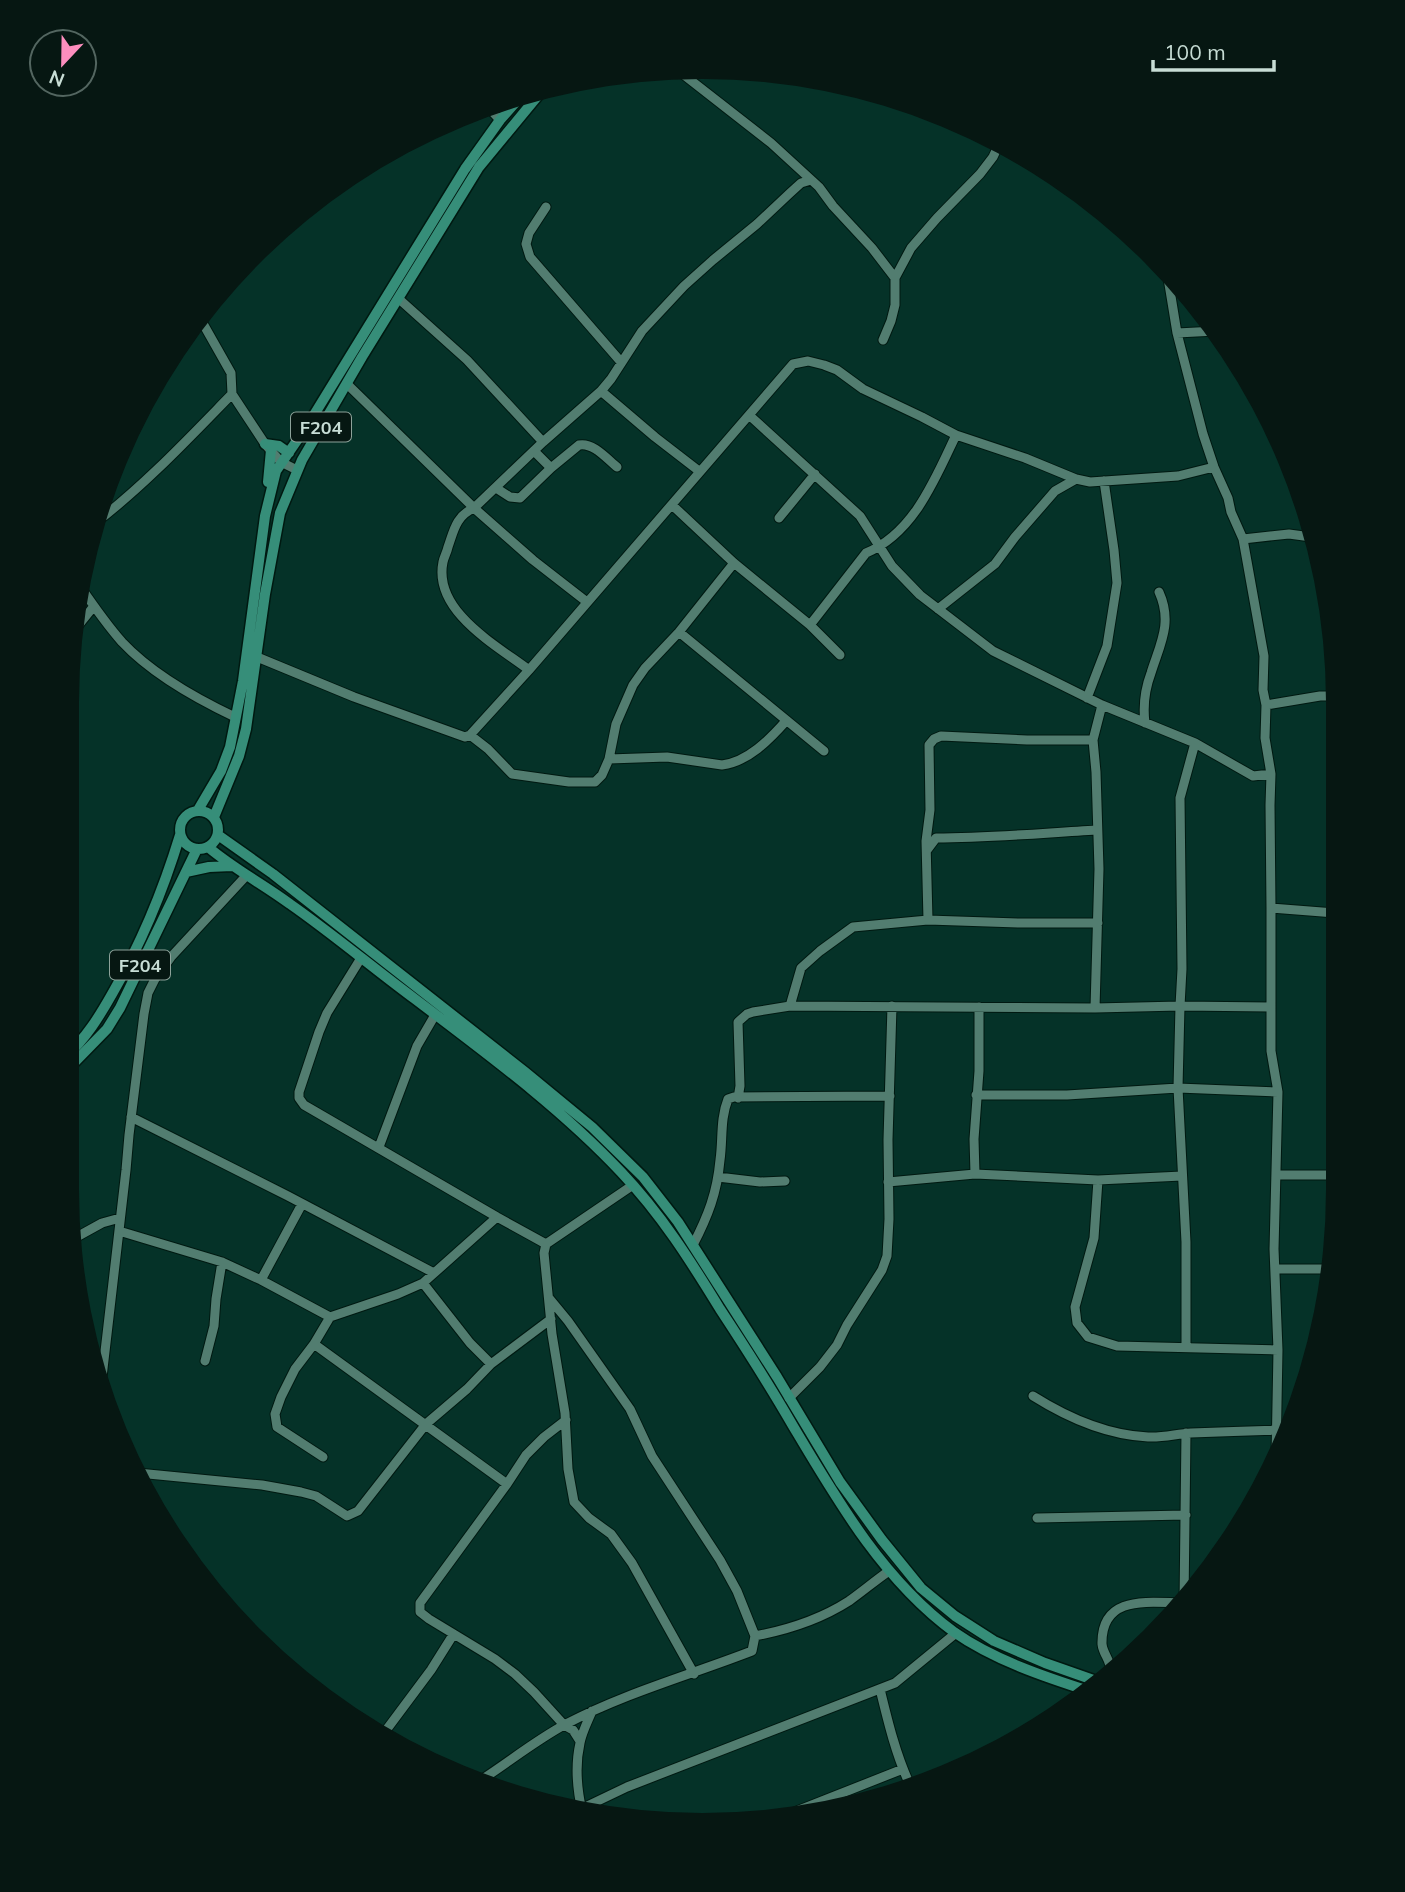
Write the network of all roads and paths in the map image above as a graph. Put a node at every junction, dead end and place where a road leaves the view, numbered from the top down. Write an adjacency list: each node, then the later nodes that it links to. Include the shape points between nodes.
1 (689, 79): 7 (street)
2 (532, 103): 11 (main road, F204, via 479,167)
3 (509, 110): 5 (main road, F204)
4 (495, 115): 5 (street)
5 (500, 120): 25 (main road, F204, via 464,169)
6 (995, 152): 9 (street, via 911,247)
7 (811, 180): 9 (street); 16 (street, via 801,183 684,286 642,331)
8 (546, 207): 16 (street, via 529,233 530,257)
9 (895, 278): 15 (street, via 895,305)
10 (1170, 290): 14 (street)
11 (399, 299): 17 (main road, F204); 22 (street, via 467,360)
12 (205, 327): 19 (street, via 231,373)
13 (1203, 332): 14 (street)
14 (1177, 333): 27 (street)
15 (883, 340)
16 (621, 362): 18 (street)
17 (347, 384): 29 (main road, F204); 36 (street)
18 (601, 391): 22 (street); 30 (street)
19 (232, 394): 23 (street); 38 (street)
20 (749, 415): 21 (street, via 793,364 808,361 837,370 863,389); 30 (street); 31 (street)
21 (956, 435): 32 (street); 42 (street, via 929,493 898,533)
22 (543, 442): 24 (street)
23 (268, 447): 25 (main road, via 279,446); 37 (main road)
24 (534, 451): 28 (street); 34 (street)
25 (285, 457): 29 (street); 37 (main road, F204, via 276,471)
26 (617, 467): 28 (street, via 585,443)
27 (1214, 467): 33 (street); 41 (street)
28 (551, 468): 34 (street, via 520,498)
29 (297, 470): 53 (main road, F204, via 280,513)
30 (699, 471): 35 (street)
31 (815, 474): 39 (street); 42 (street, via 860,516)
32 (1076, 479): 33 (street); 48 (street, via 1055,491 995,564)
33 (1104, 481): 56 (street, via 1117,583 1107,646)
34 (496, 488): 36 (street)
35 (672, 505): 43 (street); 46 (street)
36 (474, 508): 46 (street); 54 (street, via 464,512 454,527 443,562 443,583 451,604 464,619)
37 (266, 510): 57 (main road, F204)
38 (108, 513)
39 (779, 518)
40 (1303, 536): 41 (street)
41 (1243, 539): 60 (street, via 1264,656)
42 (879, 548): 48 (street); 50 (street, via 866,553)
43 (734, 563): 50 (street); 51 (street)
44 (1159, 592): 63 (street, via 1165,608 1164,638 1149,676)
45 (88, 598): 47 (street)
46 (587, 602): 54 (street)
47 (94, 606): 49 (street); 61 (street, via 144,661)
48 (938, 609): 56 (street, via 993,650)
49 (85, 618)
50 (810, 625): 52 (street)
51 (679, 632): 62 (street); 68 (street, via 633,685)
52 (840, 655)
53 (257, 657): 58 (main road, F204); 64 (street, via 354,697)
54 (529, 670): 64 (street)
55 (1326, 696): 60 (street)
56 (1087, 698): 59 (street)
57 (239, 700): 58 (main road); 61 (main road, F204)
58 (251, 701): 71 (main road, F204, via 239,756)
59 (1102, 705): 63 (street); 65 (street)
60 (1266, 705): 69 (street)
61 (235, 717): 70 (main road, F204, via 226,760)
62 (786, 721): 67 (street); 68 (street, via 767,742 730,764 667,757)
63 (1145, 723): 66 (street)
64 (470, 735): 68 (street, via 512,774 522,777 596,782)
65 (1093, 740): 72 (street); 76 (street, via 934,739 929,745)
66 (1195, 743): 69 (street, via 1253,776); 87 (street, via 1180,798)
67 (824, 751)
68 (609, 759)
69 (1271, 774): 80 (street)
70 (198, 810): 71 (main road); 73 (main road, F204, via 181,822)
71 (214, 817): 74 (main road)
72 (1097, 830): 76 (street, via 936,838); 83 (street)
73 (180, 835): 75 (main road, via 187,845); 92 (main road, F204, via 166,881 128,966)
74 (218, 835): 75 (main road, F204); 116 (main road, via 592,1127 643,1177)
75 (202, 848): 77 (main road); 78 (main road, F204)
76 (926, 851): 82 (street)
77 (232, 866): 78 (main road); 79 (main road)
78 (187, 872): 93 (main road, F204, via 120,1008)
79 (246, 876): 84 (main road); 99 (street, via 171,957 148,993)
80 (1271, 908): 81 (street); 89 (street)
81 (1326, 912)
82 (928, 920): 83 (street); 85 (street, via 853,928 801,968)
83 (1098, 923): 90 (street)
84 (362, 958): 91 (main road); 100 (street, via 327,1013 299,1098)
85 (790, 1006): 86 (street); 98 (street, via 747,1014 738,1022)
86 (892, 1006): 88 (street); 97 (street)
87 (1180, 1006): 89 (street); 90 (street); 94 (street)
88 (979, 1007): 90 (street); 96 (street)
89 (1270, 1007): 95 (street)
90 (1096, 1008)
91 (435, 1015): 100 (street, via 417,1046); 109 (main road, via 591,1141)
92 (79, 1043)
93 (79, 1058)
94 (1178, 1088): 95 (street); 96 (street); 104 (street)
95 (1278, 1092): 102 (street)
96 (976, 1095): 101 (street)
97 (890, 1096): 98 (street); 108 (street)
98 (738, 1097): 105 (street, via 728,1099 724,1109)
99 (131, 1117): 110 (street); 112 (street)
100 (379, 1147): 111 (street)
101 (975, 1174): 106 (street); 108 (street)
102 (1276, 1175): 103 (street); 118 (street)
103 (1326, 1175)
104 (1182, 1176): 106 (street); 127 (street)
105 (718, 1177): 107 (street); 116 (street, via 706,1221)
106 (1098, 1180): 127 (street, via 1094,1238 1076,1307 1077,1324 1088,1337 1118,1346)
107 (785, 1181)
108 (888, 1182): 133 (street, via 887,1256 882,1270 837,1345)
109 (633, 1185): 115 (street); 144 (main road, via 668,1227 823,1476)
110 (302, 1204): 120 (street); 121 (street)
111 (497, 1217): 115 (street); 120 (street)
112 (120, 1218): 113 (street); 114 (street)
113 (119, 1231): 117 (street); 130 (street)
114 (80, 1235)
115 (546, 1244): 123 (street)
116 (692, 1245): 133 (main road)
117 (222, 1262): 121 (street); 129 (street)
118 (1275, 1269): 119 (street); 128 (street)
119 (1321, 1269)
120 (434, 1273): 122 (street)
121 (261, 1280): 124 (street)
122 (423, 1283): 124 (street); 131 (street)
123 (548, 1297): 125 (street); 149 (street, via 631,1409 652,1456 737,1591)
124 (331, 1317): 126 (street)
125 (551, 1319): 131 (street); 134 (street)
126 (314, 1344): 135 (street); 139 (street, via 295,1369 275,1414 277,1427)
127 (1186, 1347): 128 (street)
128 (1278, 1350): 136 (street)
129 (205, 1361)
130 (104, 1363)
131 (491, 1364): 135 (street)
132 (1033, 1396): 137 (street, via 1056,1411 1105,1430 1149,1437)
133 (789, 1398): 152 (main road, via 857,1507 935,1600 994,1641)
134 (566, 1420): 141 (street, via 526,1455); 151 (street, via 574,1503 611,1534 632,1563)
135 (426, 1424): 140 (street, via 350,1516 301,1492); 141 (street)
136 (1276, 1430): 137 (street); 138 (street)
137 (1186, 1433): 142 (street)
138 (1276, 1435)
139 (323, 1457)
140 (148, 1474)
141 (508, 1484): 148 (street, via 420,1602 420,1612)
142 (1186, 1515): 143 (street); 145 (street)
143 (1037, 1518)
144 (889, 1571): 147 (main road); 149 (street, via 828,1612 784,1631)
145 (1185, 1583)
146 (1170, 1603): 150 (street, via 1142,1602 1113,1611 1104,1625 1102,1647)
147 (956, 1633): 153 (main road, via 1018,1665); 154 (street, via 908,1674)
148 (453, 1635): 156 (street, via 515,1674); 157 (street)
149 (755, 1636): 151 (street, via 752,1651)
150 (1109, 1662)
151 (694, 1674): 155 (street)
152 (1089, 1678)
153 (1077, 1687)
154 (880, 1689): 159 (street); 164 (street, via 627,1787)
155 (592, 1711): 156 (street); 158 (street)
156 (564, 1725): 158 (street); 160 (street)
157 (388, 1728)
158 (580, 1741): 162 (street)
159 (902, 1769): 161 (street); 163 (street)
160 (489, 1775)
161 (907, 1779)
162 (580, 1801)
163 (820, 1802)
164 (596, 1804)

